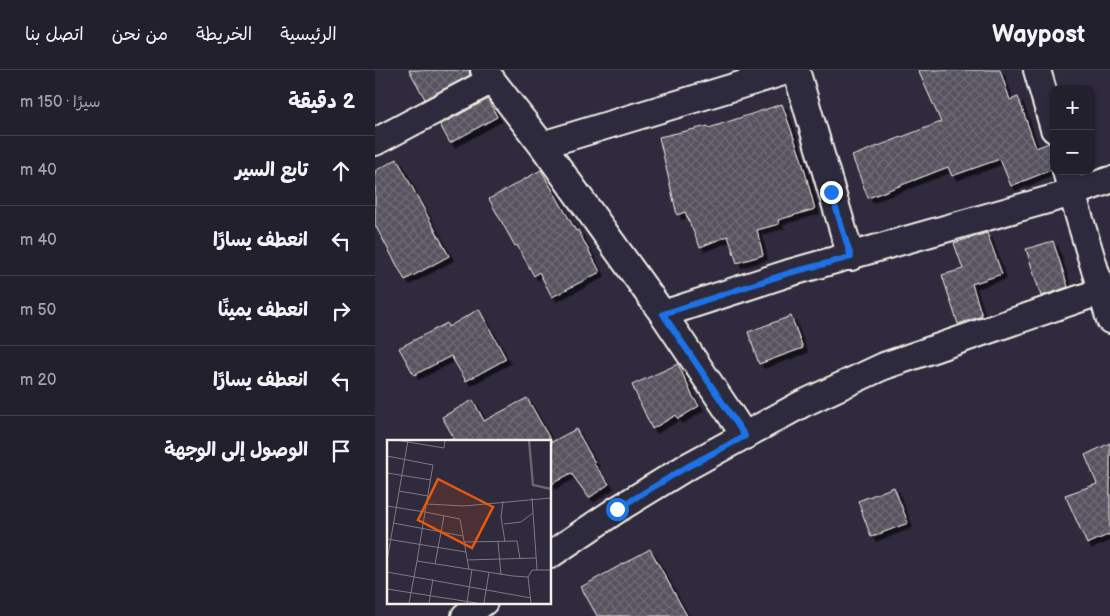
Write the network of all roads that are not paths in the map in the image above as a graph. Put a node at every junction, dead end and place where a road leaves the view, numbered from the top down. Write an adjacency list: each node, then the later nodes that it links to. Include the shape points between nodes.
1 (790, 70): 7 (street)
2 (795, 70): 10 (street)
3 (1037, 70): 5 (street)
4 (488, 75): 6 (street); 7 (street)
5 (1050, 114)
6 (375, 142)
7 (542, 145): 12 (street)
8 (1110, 180): 9 (street)
9 (1069, 182): 10 (street); 11 (street)
10 (851, 257): 12 (street, via 789,273)
11 (1102, 291): 13 (street); 14 (street, via 884,366 802,404)
12 (663, 314): 14 (street)
13 (1110, 320)
14 (745, 436): 15 (street, via 617,509)
15 (551, 554)
16 (481, 604): 17 (street)
17 (465, 616)

